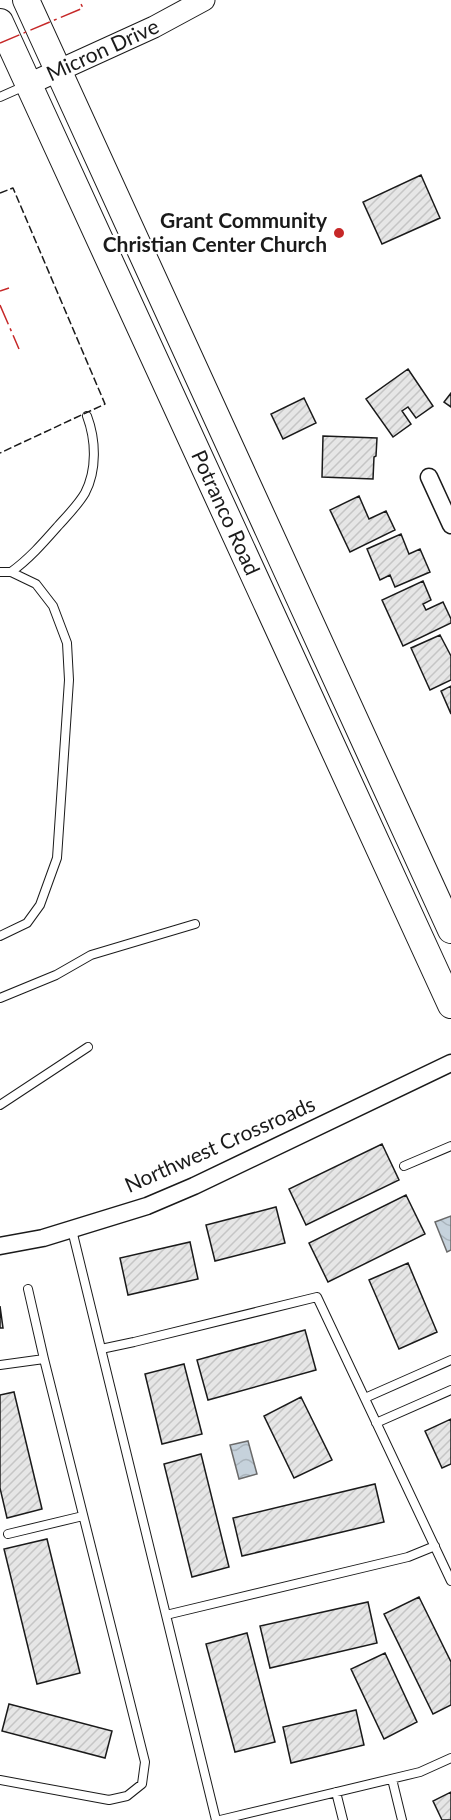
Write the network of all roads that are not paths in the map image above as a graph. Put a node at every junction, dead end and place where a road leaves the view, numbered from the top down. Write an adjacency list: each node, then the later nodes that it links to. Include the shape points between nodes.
1 (26, 0): 4 (main road, Potranco Road)
2 (204, 0): 4 (street, Micron Drive)
3 (0, 22): 5 (main road, Potranco Road)
4 (58, 70): 5 (street, Micron Drive); 13 (main road, Potranco Road)
5 (29, 84): 6 (lane, Micron Drive); 16 (main road, Potranco Road)
6 (0, 98)
7 (87, 416): 11 (lane, via 94,446 85,494 36,552)
8 (429, 477): 9 (street)
9 (451, 525)
10 (0, 572): 11 (lane)
11 (11, 572): 14 (lane, via 36,584 53,606 68,643 69,680 57,858 40,905 27,923)
12 (195, 924): 15 (lane, via 91,955 56,975)
13 (451, 930)
14 (0, 936)
15 (0, 998)
16 (451, 1005)
17 (88, 1047): 19 (lane)
18 (451, 1063): 22 (street, Northwest Crossroads, via 156,1202)
19 (0, 1105)
20 (451, 1146): 21 (lane)
21 (404, 1166)
22 (72, 1230): 23 (street, Northwest Crossroads); 25 (lane)
23 (0, 1246)
24 (28, 1289): 26 (lane)
25 (101, 1349): 30 (lane, via 317,1297); 36 (lane)
26 (44, 1359): 28 (lane); 32 (lane)
27 (451, 1360): 30 (lane)
28 (0, 1365)
29 (451, 1390): 31 (lane)
30 (365, 1398): 31 (lane)
31 (376, 1423): 34 (lane)
32 (83, 1516): 33 (lane); 39 (lane, via 145,1762 142,1784 128,1797 109,1800)
33 (8, 1534)
34 (435, 1546): 35 (lane); 36 (lane, via 408,1557)
35 (451, 1581)
36 (166, 1614): 41 (lane)
37 (451, 1758): 38 (lane)
38 (392, 1779): 40 (lane); 43 (lane)
39 (0, 1780)
40 (336, 1792): 41 (lane); 42 (lane)
41 (218, 1820)
42 (343, 1820)
43 (402, 1820)

